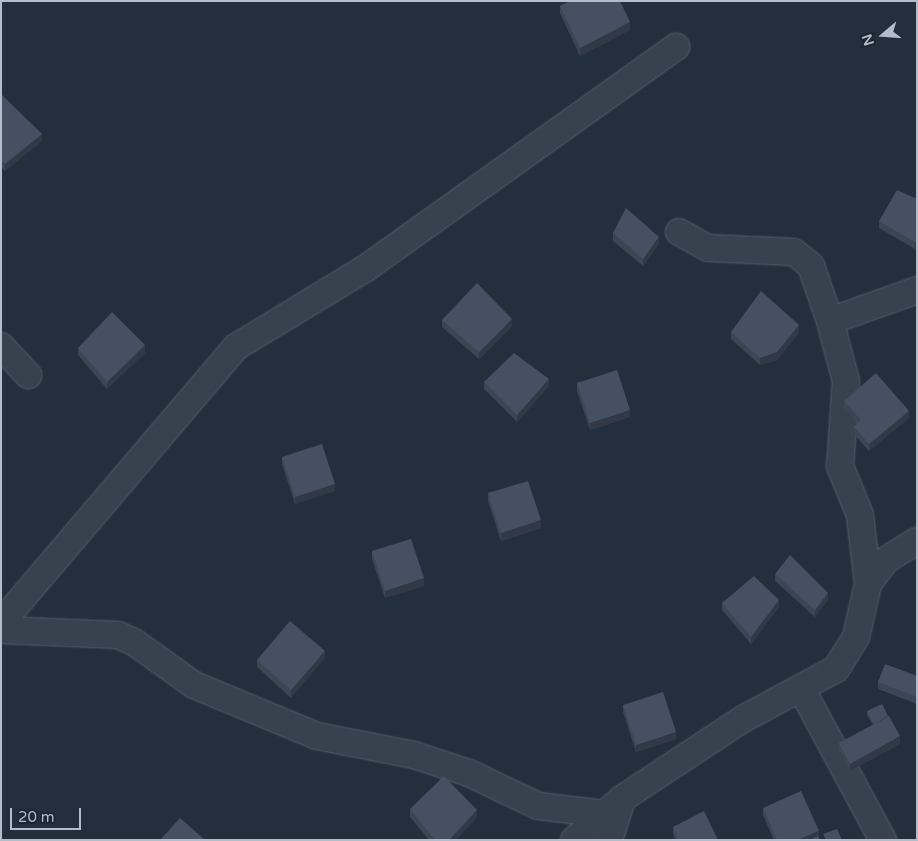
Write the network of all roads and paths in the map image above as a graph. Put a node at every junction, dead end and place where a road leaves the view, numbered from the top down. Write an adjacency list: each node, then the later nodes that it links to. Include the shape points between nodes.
1 (676, 47): 9 (street, via 366,268 236,347)
2 (679, 232): 4 (street, via 708,248 794,252 811,266)
3 (917, 290): 4 (street)
4 (830, 321): 8 (street, via 846,381 840,466 860,515)
5 (1, 346): 6 (street)
6 (28, 375)
7 (917, 541): 8 (street, via 886,560)
8 (868, 584): 11 (street, via 856,637 841,661 836,668)
9 (1, 623)
10 (1, 630): 12 (street, via 118,635 134,642 194,685 317,736 414,755 469,773 538,806)
11 (801, 688): 12 (street, via 743,719); 15 (street)
12 (614, 806): 13 (street); 14 (street)
13 (584, 837)
14 (609, 840)
15 (884, 840)

